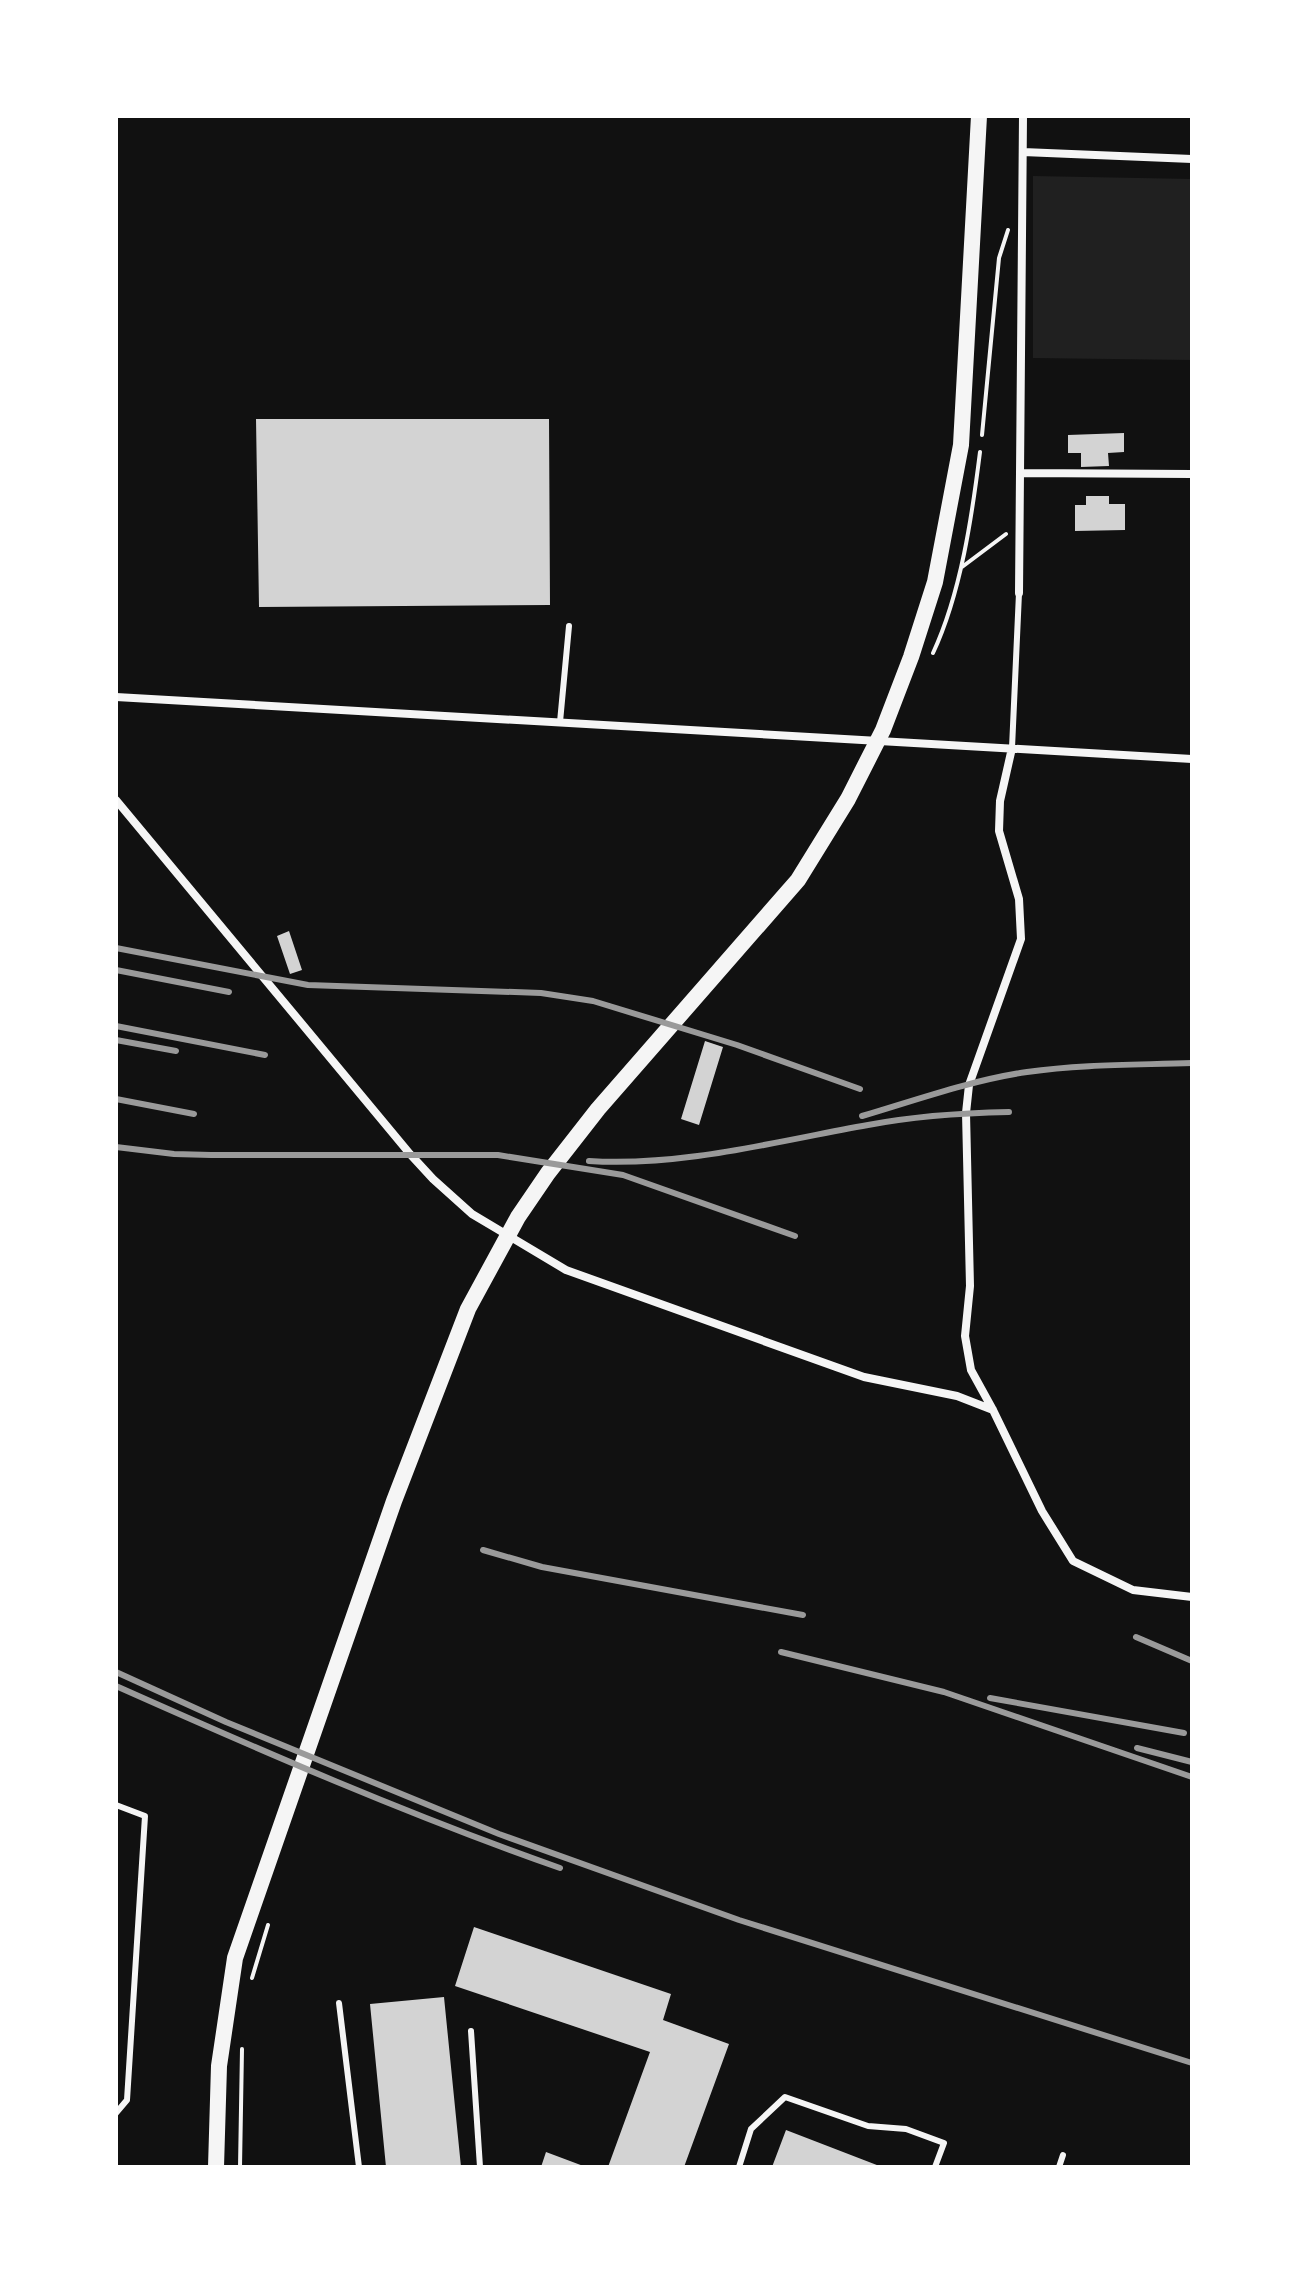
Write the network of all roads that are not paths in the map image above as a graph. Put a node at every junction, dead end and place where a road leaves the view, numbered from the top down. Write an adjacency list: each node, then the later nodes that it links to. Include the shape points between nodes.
1 (979, 116): 21 (main road, via 961,445 935,582 911,657 876,744 798,880 548,1173 468,1309 235,1958 219,2066)
2 (1023, 116): 3 (street)
3 (1023, 152): 4 (street); 5 (street)
4 (1192, 159)
5 (1021, 473): 6 (street); 7 (street)
6 (1192, 474)
7 (1019, 593): 11 (lane)
8 (569, 626): 10 (lane)
9 (116, 697): 10 (street)
10 (560, 722): 11 (street)
11 (1012, 748): 12 (street); 14 (street, via 999,831 1019,899 1021,939 969,1085 966,1113 966,1353)
12 (1192, 759)
13 (116, 800): 14 (street, via 410,1154 472,1214 566,1270 864,1377 957,1396)
14 (993, 1410): 15 (street, via 1073,1561 1133,1590)
15 (1192, 1597)
16 (116, 1805): 19 (lane, via 145,1816 127,2100)
17 (339, 2003): 22 (lane)
18 (471, 2031): 23 (lane)
19 (116, 2113)
20 (1063, 2155): 26 (lane)
21 (213, 2162)
22 (359, 2167)
23 (480, 2167)
24 (739, 2167): 25 (lane, via 751,2129 785,2097 868,2126 906,2129 944,2143)
25 (935, 2167)
26 (1059, 2167)

